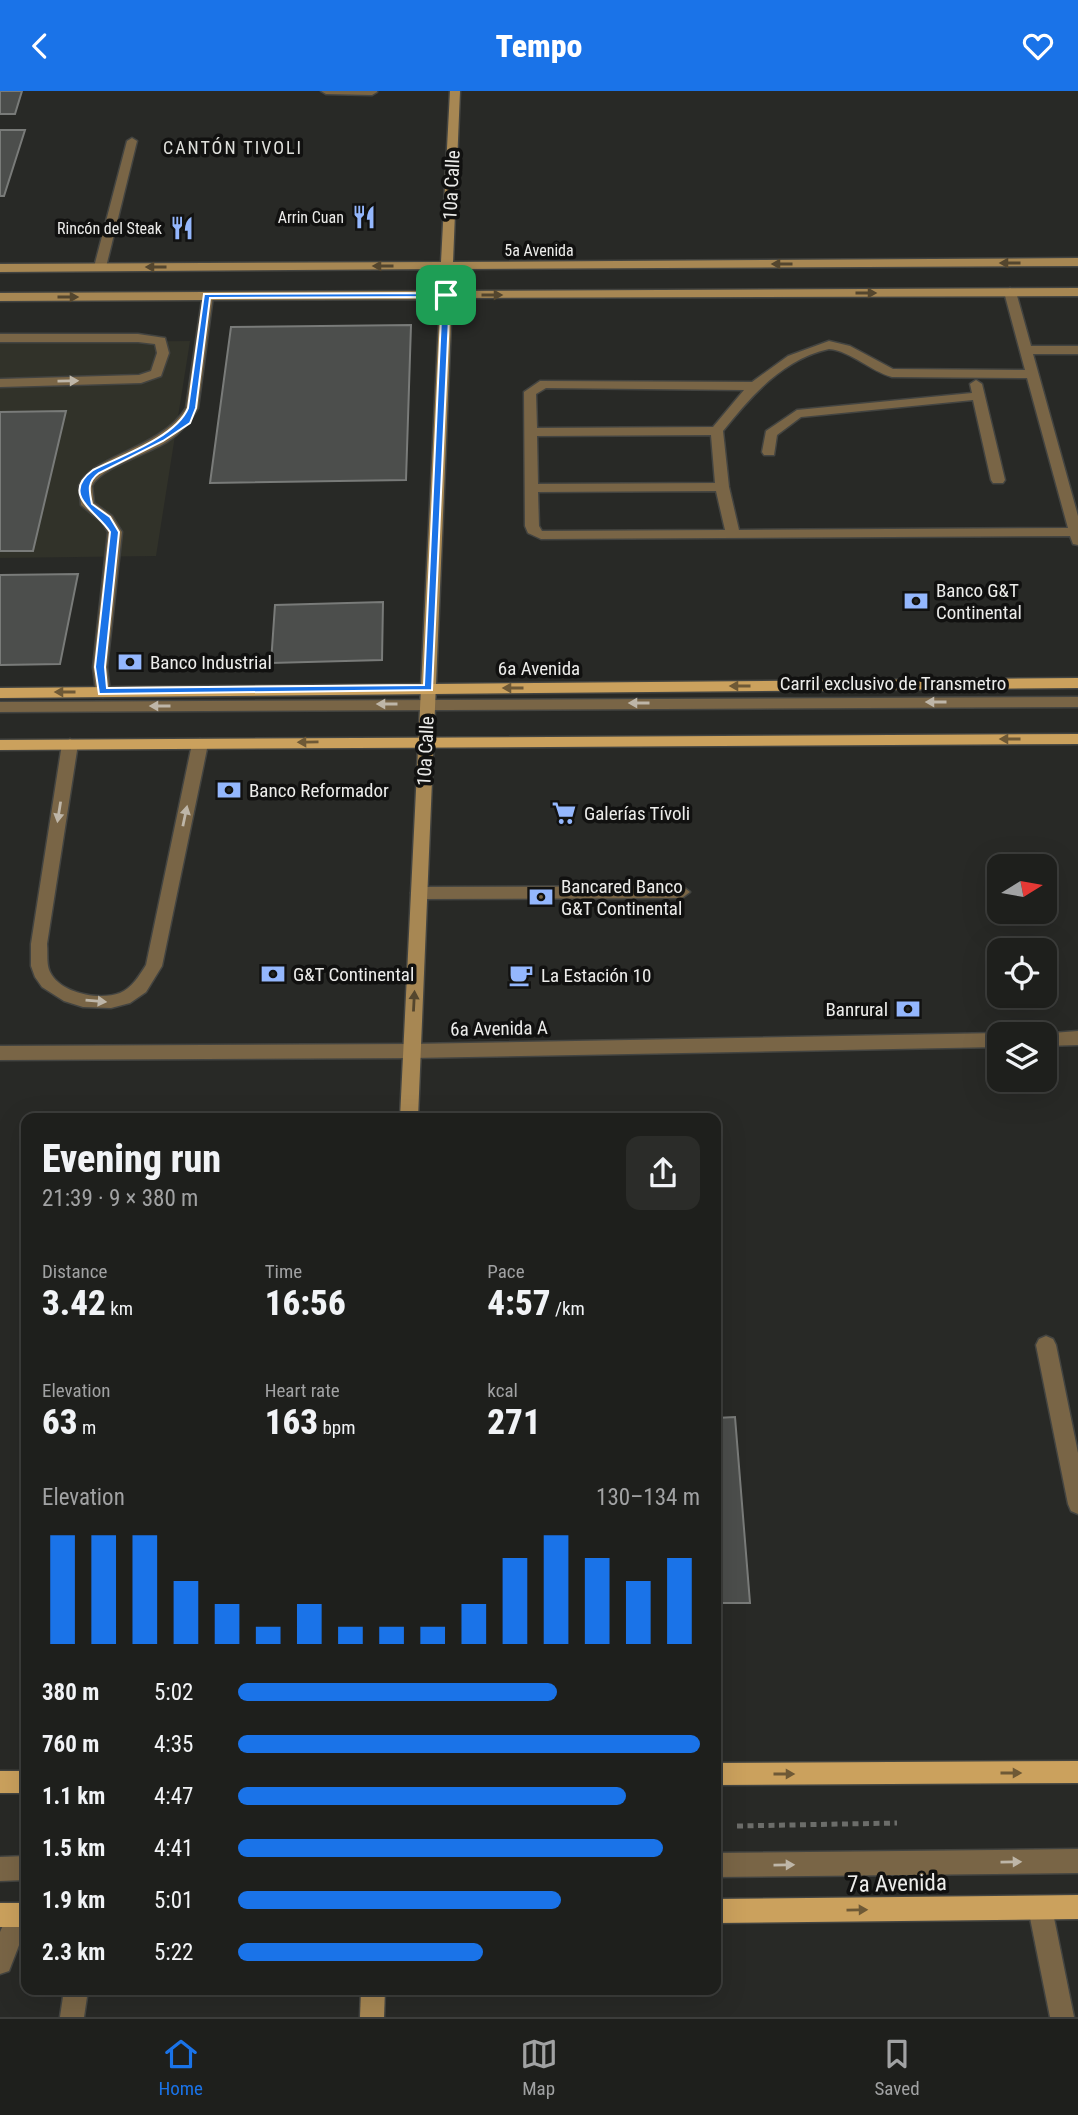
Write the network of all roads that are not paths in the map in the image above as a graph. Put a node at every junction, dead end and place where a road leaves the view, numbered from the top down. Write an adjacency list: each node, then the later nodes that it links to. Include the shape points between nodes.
1 (326, 91): 3 (street)
2 (455, 91): 6 (street, 10a Calle)
3 (372, 92)
4 (132, 141): 7 (street)
5 (1073, 262): 6 (street, 5a Avenida, one-way to 6); 9 (street)
6 (447, 266): 7 (street, 5a Avenida, one-way to 7); 12 (street, 10a Calle)
7 (100, 267): 8 (street, 5a Avenida)
8 (0, 268)
9 (1078, 286)
10 (1010, 292): 11 (street); 12 (street, one-way to 10); 16 (street)
11 (1078, 292)
12 (446, 295): 13 (street); 34 (street, 10a Calle)
13 (207, 296): 14 (street, one-way to 13); 32 (street, via 187,421 96,472 84,489 88,505 107,519 115,532 100,667)
14 (0, 297)
15 (0, 338): 20 (street, one-way to 15, via 141,379 157,373 163,353 161,341 138,338)
16 (1026, 350): 17 (street); 19 (street)
17 (1078, 350)
18 (974, 374): 19 (street); 21 (street, via 892,373 836,345 826,345 815,347); 22 (street)
19 (1033, 374): 30 (street)
20 (0, 383)
21 (754, 386): 23 (street); 24 (street, via 544,384 530,391)
22 (979, 396): 25 (street, via 797,414 771,434); 26 (street)
23 (717, 431): 24 (street); 27 (street)
24 (530, 432): 28 (street)
25 (769, 451)
26 (998, 480)
27 (722, 487): 28 (street); 29 (street)
28 (531, 488): 29 (street, via 532,526 541,535)
29 (733, 535): 30 (street)
30 (1077, 536)
31 (1078, 683): 34 (main road, 6a Avenida, one-way to 34)
32 (103, 692): 33 (main road, 6a Avenida, one-way to 33); 34 (main road, 6a Avenida)
33 (0, 693)
34 (428, 696): 35 (street, Carril exclusivo de Transmetro, one-way to 34); 36 (street, Carril exclusivo de Transmetro, one-way to 36); 38 (street, 10a Calle)
35 (1078, 702)
36 (0, 707)
37 (1078, 739): 38 (main road, one-way to 38)
38 (425, 741): 40 (main road, one-way to 40); 43 (street, 10a Calle)
39 (70, 744): 40 (main road); 40 (street, one-way to 40, via 39,944 40,971 57,991 90,1002 120,1002 136,992 154,966); 41 (main road)
40 (200, 744)
41 (0, 745)
42 (682, 892): 43 (street)
43 (419, 893): 47 (street, 10a Calle, one-way to 43)
44 (1078, 1038): 45 (street)
45 (1057, 1039)
46 (987, 1040): 47 (street, 6a Avenida A)
47 (412, 1051): 48 (street, 6a Avenida A); 49 (street, 10a Calle)
48 (0, 1053)
49 (409, 1113)
50 (1046, 1345): 51 (street)
51 (1078, 1504)
52 (1078, 1772): 53 (main road, one-way to 52)
53 (721, 1774)
54 (0, 1782): 55 (main road)
55 (21, 1782)
56 (1078, 1861): 57 (street, one-way to 56)
57 (721, 1865)
58 (21, 1868): 59 (street)
59 (0, 1869)
60 (1078, 1907): 61 (main road, 7a Avenida)
61 (1040, 1908): 62 (main road, 7a Avenida, one-way to 61); 69 (street)
62 (721, 1911)
63 (15, 1915): 64 (street)
64 (0, 1962)
65 (74, 1995): 67 (street)
66 (373, 1995): 68 (street)
67 (72, 2017)
68 (372, 2017)
69 (1062, 2017)

